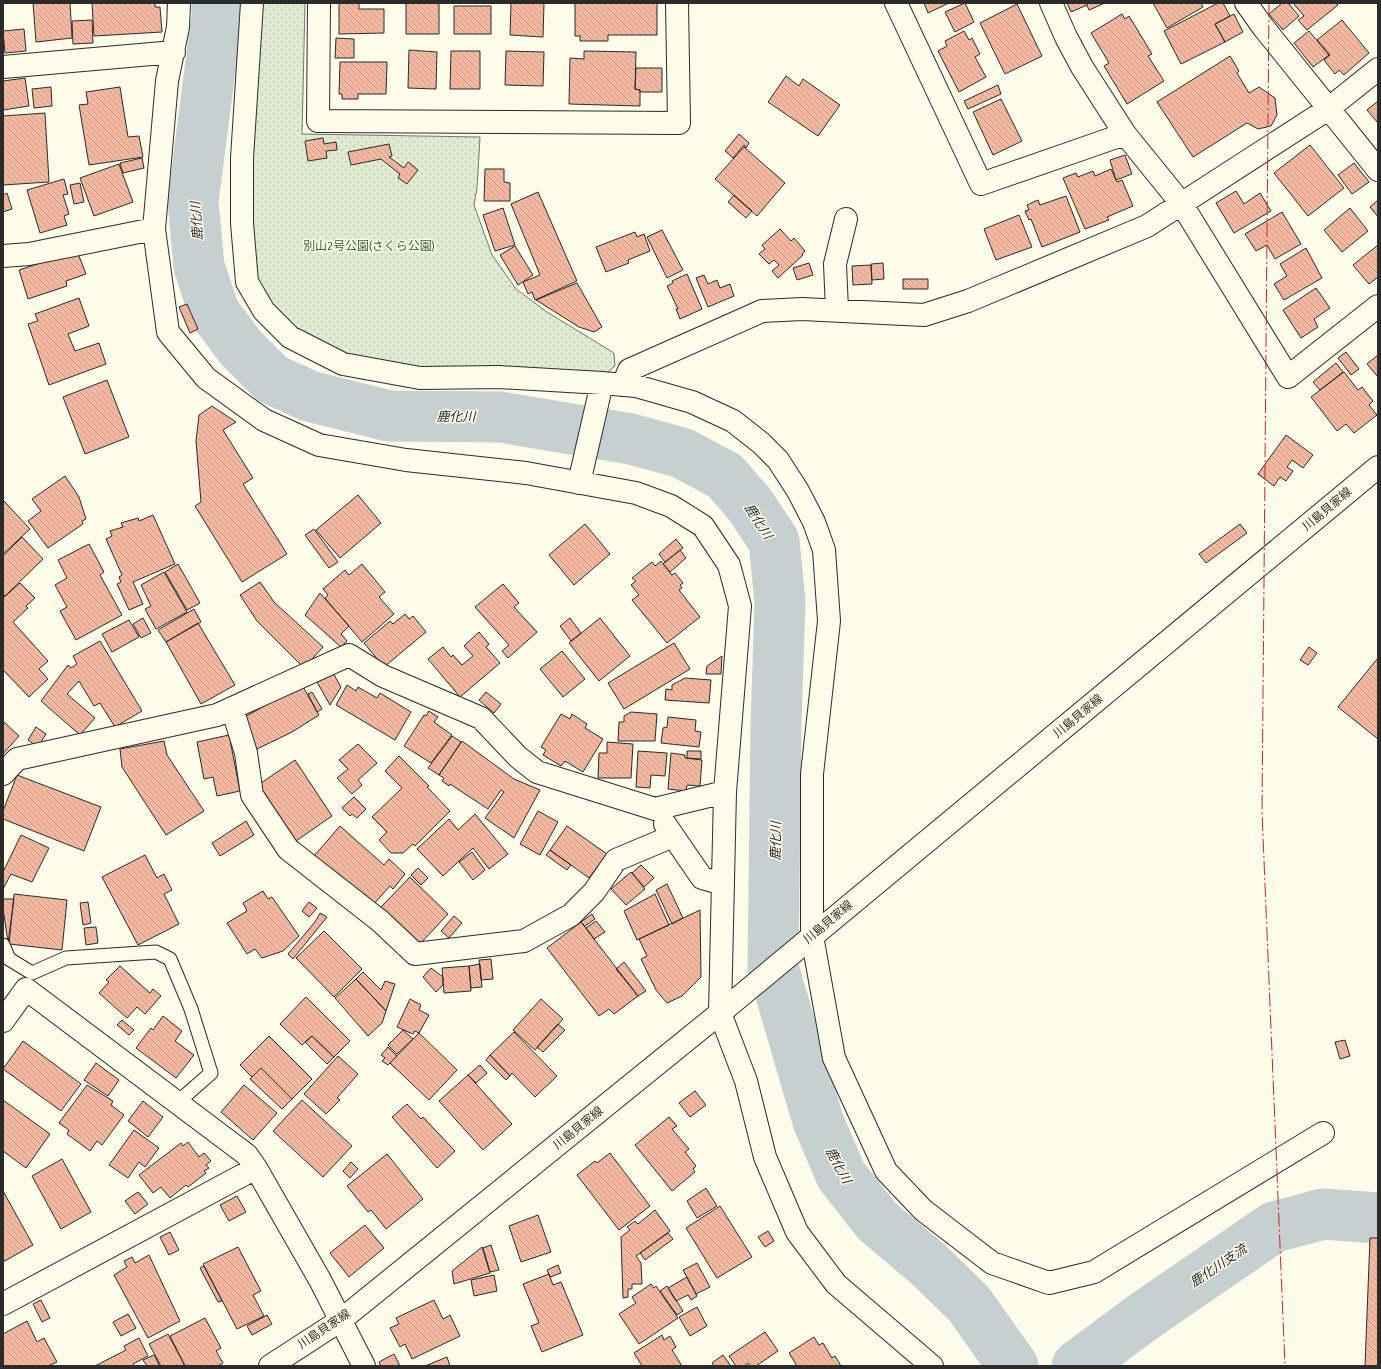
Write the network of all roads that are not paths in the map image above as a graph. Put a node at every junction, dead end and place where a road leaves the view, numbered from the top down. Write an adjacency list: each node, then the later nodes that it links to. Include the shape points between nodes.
1 (179, 3): 8 (street)
2 (252, 3): 20 (street, via 242,158 242,223 247,282 264,311 290,337 343,364 420,378 498,377)
3 (319, 3): 4 (street, via 318,121 678,123)
4 (677, 3)
5 (896, 3): 12 (street, via 981,184)
6 (1051, 3): 12 (street, via 1082,67)
7 (1246, 3): 11 (street)
8 (174, 52): 9 (street); 16 (street, via 167,81)
9 (3, 68)
10 (1378, 69): 11 (street)
11 (1328, 108): 13 (street); 14 (street)
12 (1125, 134): 14 (street)
13 (1378, 170)
14 (1181, 203): 18 (street, via 1288,377); 19 (street, via 1147,226 968,301 924,315)
15 (846, 220): 19 (street, via 835,264)
16 (154, 229): 17 (street, via 29,254); 22 (street, via 168,332 206,378 264,420 319,445 406,460 526,473)
17 (3, 256)
18 (1378, 306)
19 (837, 310): 20 (street, via 762,311 629,370)
20 (608, 387): 22 (street); 29 (street, via 636,386 692,402 733,421 778,460 814,522 824,550 829,621 812,774)
21 (1378, 467): 29 (street, 川島貝家線)
22 (581, 474): 25 (street, via 671,506 703,526 729,565 740,606)
23 (232, 708): 24 (street, via 217,715 17,759); 26 (street, via 350,655 383,676 481,718 518,757 537,772); 27 (street, via 246,753 252,795 288,849 380,922 415,954 524,941 571,915 594,892 616,860)
24 (3, 774)
25 (725, 792): 26 (street); 28 (street)
26 (655, 809): 27 (street)
27 (673, 836): 28 (street, via 702,878)
28 (723, 884): 32 (street)
29 (812, 936): 32 (street, 川島貝家線); 35 (street, via 834,1058 886,1171 923,1210 992,1263 1049,1283 1094,1272)
30 (3, 945): 31 (lane, via 9,958)
31 (29, 981): 33 (street); 34 (street); 34 (lane, via 66,958 156,952 170,959 191,1009 211,1073)
32 (720, 1013): 38 (street, 川島貝家線); 41 (street, via 746,1081 765,1157 797,1232 836,1284)
33 (3, 1021)
34 (178, 1102): 36 (street, via 247,1155)
35 (1323, 1133)
36 (256, 1168): 37 (street); 38 (street)
37 (3, 1304)
38 (341, 1320): 39 (street, 川島貝家線); 40 (street)
39 (270, 1366)
40 (364, 1366)
41 (932, 1366)

